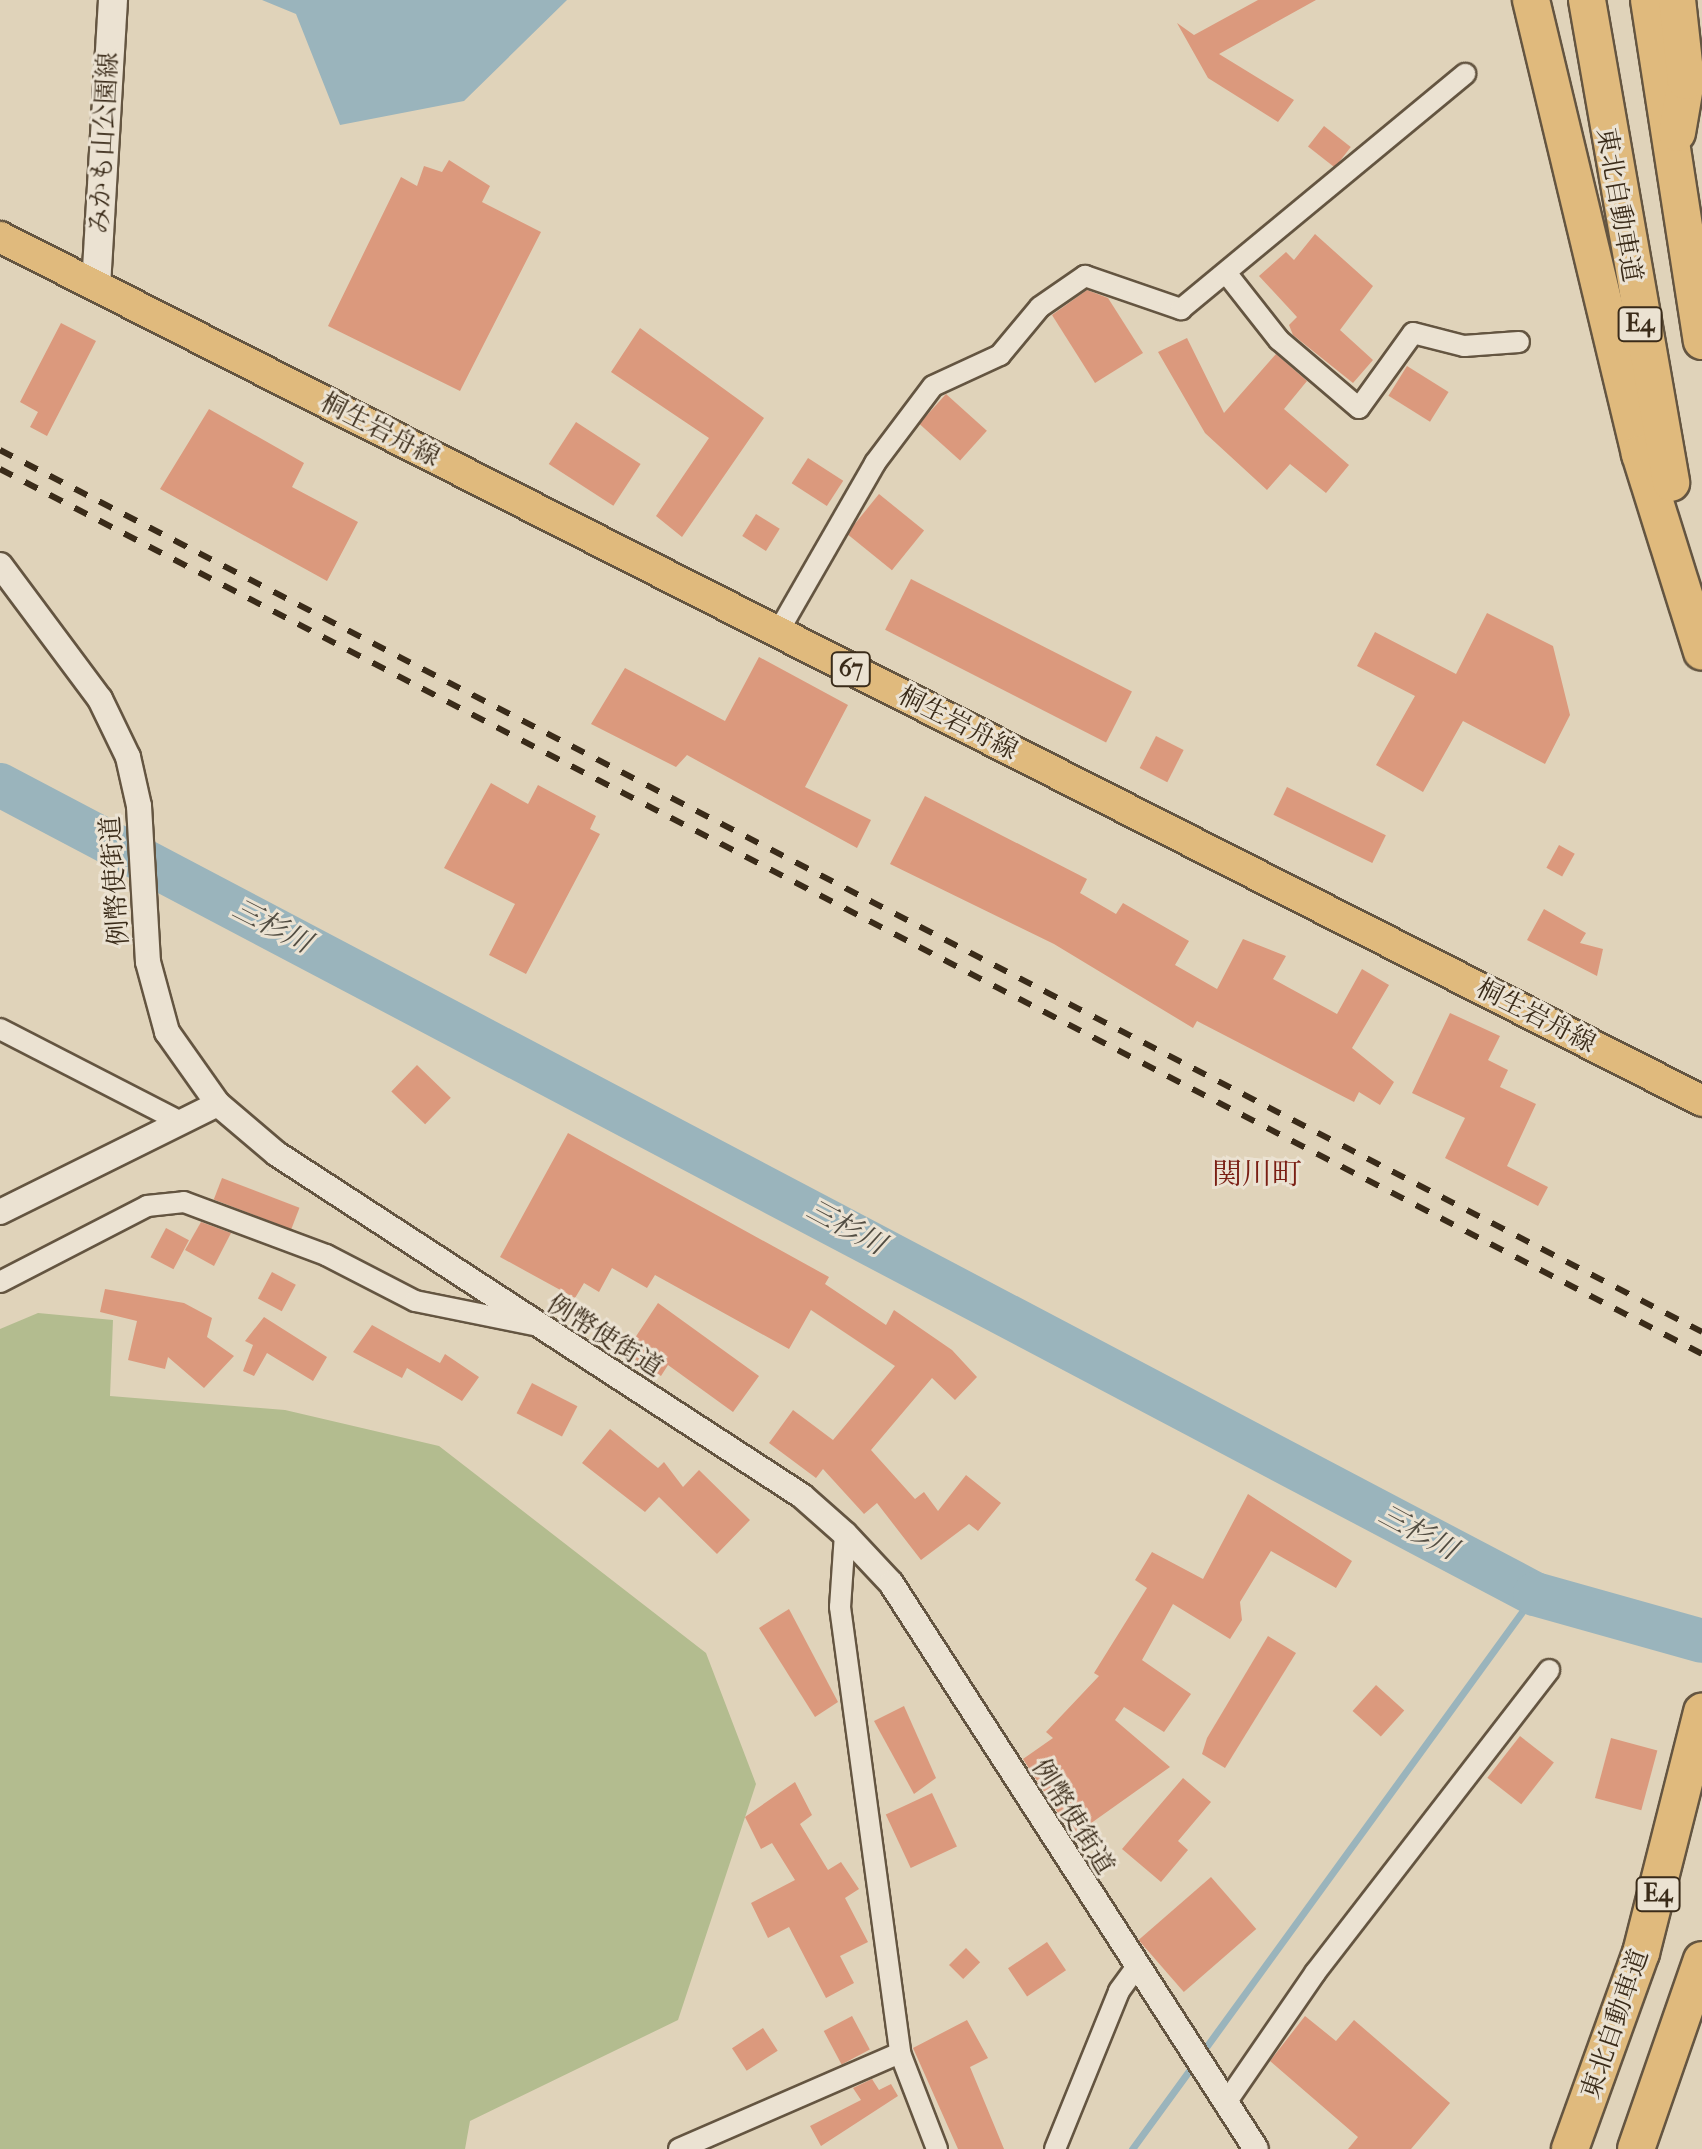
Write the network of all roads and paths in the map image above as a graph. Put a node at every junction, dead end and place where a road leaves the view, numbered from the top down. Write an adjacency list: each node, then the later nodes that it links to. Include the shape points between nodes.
1 (113, 0): 10 (main road, みかも山公園線)
2 (1531, 0): 16 (highway, via 1640,454)
3 (1587, 0): 15 (highway, 東北自動車道 / E4)
4 (1649, 0): 7 (highway, E4)
5 (1677, 0): 7 (highway, via 1686,81)
6 (1465, 74): 9 (street)
7 (1671, 169): 11 (highway, E4)
8 (0, 237): 10 (main road, 桐生岩舟線 / 67)
9 (1227, 274): 12 (street, via 1279,340 1359,408 1413,333 1464,346); 14 (street, via 1181,309 1085,276 1040,307 1000,355 933,386 875,463)
10 (96, 286): 14 (main road, 桐生岩舟線 / 67)
11 (1702, 341)
12 (1519, 342)
13 (0, 565): 19 (street, 例幣使街道, via 100,699 128,757 139,806 142,913 167,1032)
14 (778, 632): 18 (main road, 桐生岩舟線 / 67)
15 (1702, 646)
16 (1702, 652)
17 (0, 1029): 20 (street)
18 (1702, 1101)
19 (218, 1104): 20 (street); 23 (street, 例幣使街道, via 277,1154)
20 (177, 1120): 21 (street)
21 (0, 1212)
22 (0, 1282): 23 (street, via 147,1206 184,1202 326,1255 415,1301)
23 (534, 1325): 24 (street, 例幣使街道, via 802,1496)
24 (845, 1534): 28 (street, 例幣使街道, via 891,1583); 29 (street, via 840,1607)
25 (1549, 1670): 30 (street)
26 (1702, 1712): 35 (highway, 東北自動車道 / E4, via 1645,1938)
27 (1702, 1960): 36 (highway)
28 (1136, 1968): 30 (street, 例幣使街道); 33 (street, via 1119,1991)
29 (900, 2053): 31 (street); 32 (street)
30 (1220, 2097): 34 (street, 例幣使街道)
31 (679, 2149)
32 (937, 2149)
33 (1055, 2149)
34 (1256, 2149)
35 (1570, 2149)
36 (1636, 2149)

